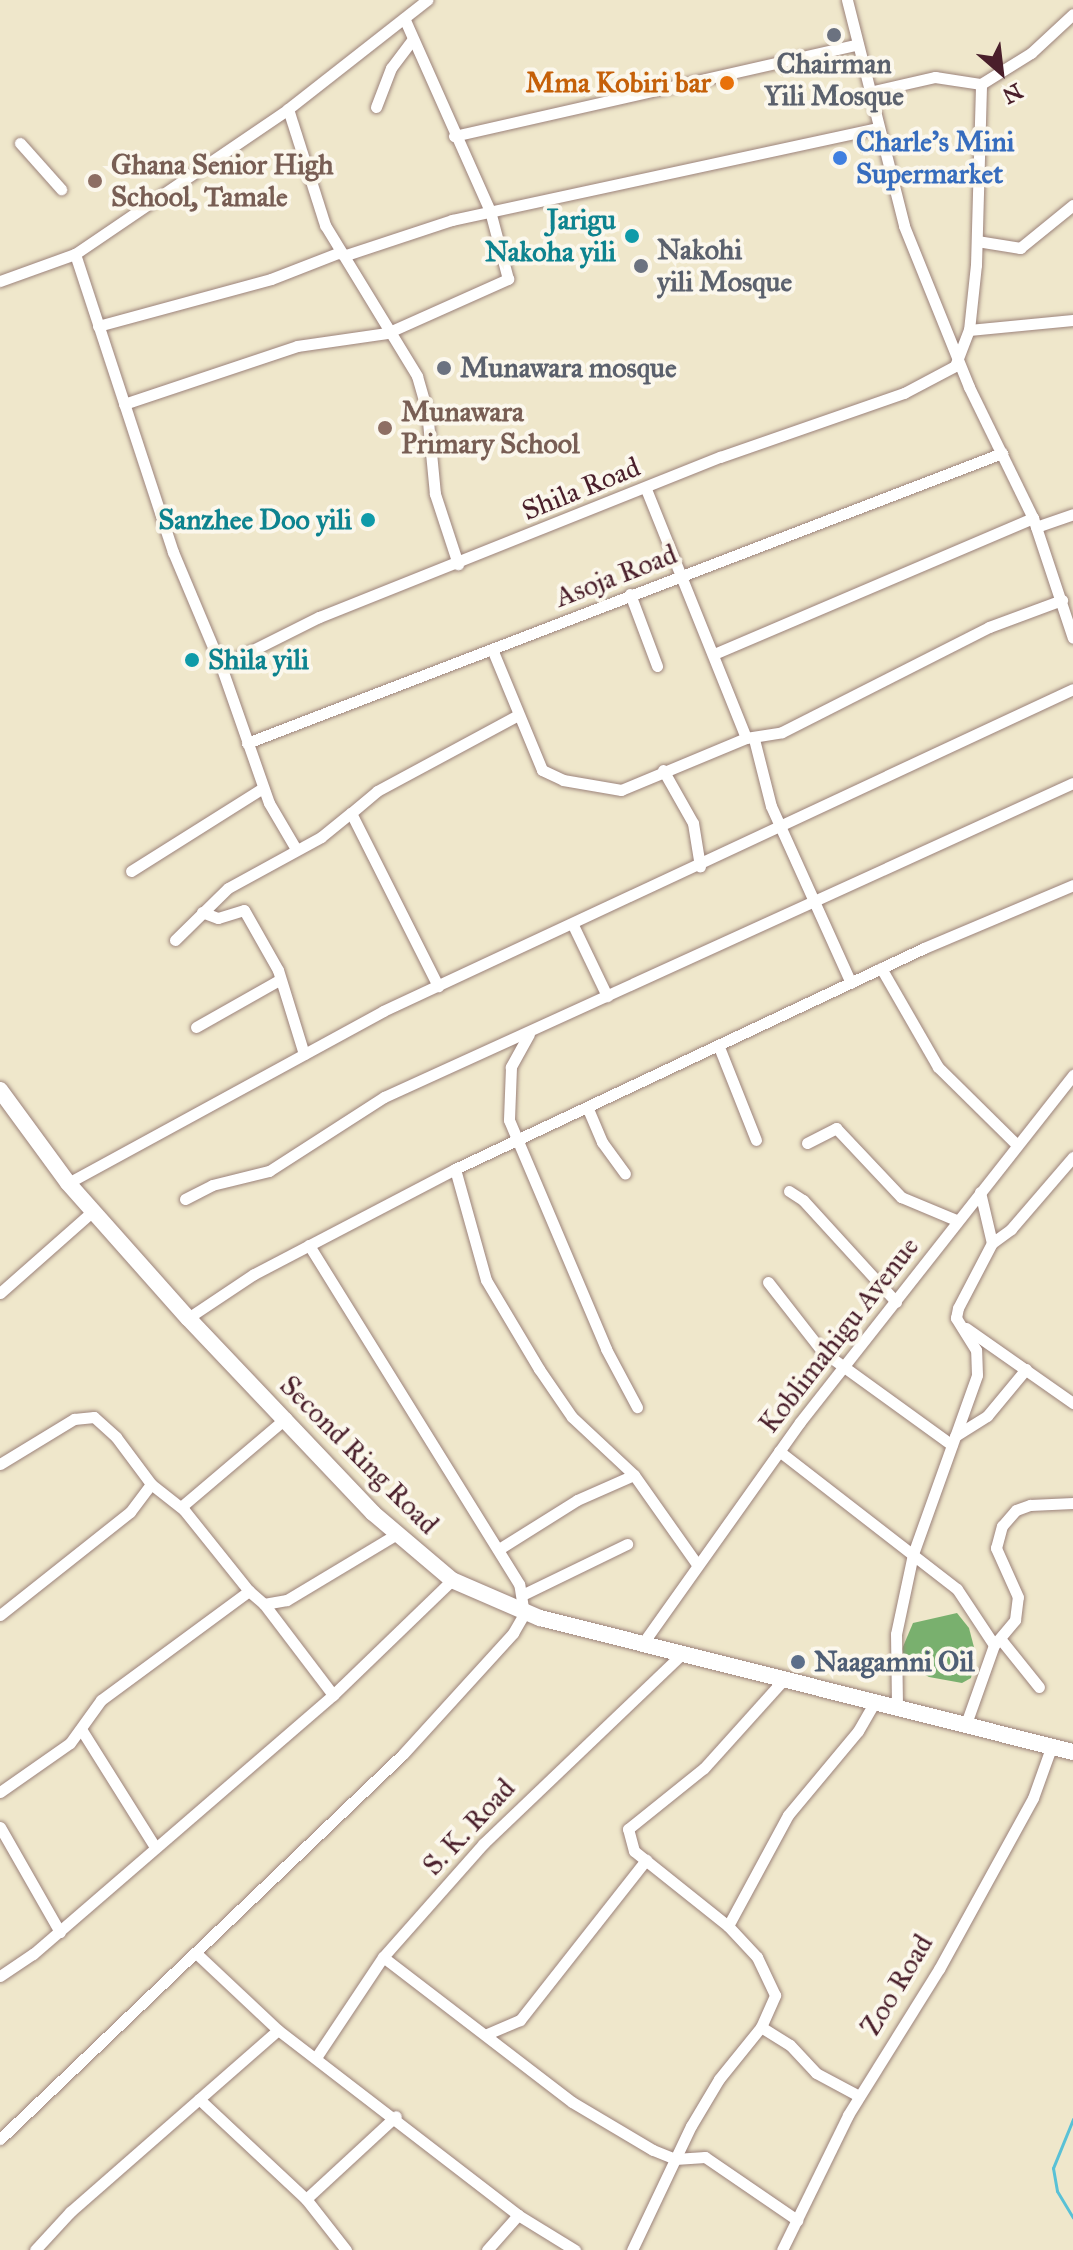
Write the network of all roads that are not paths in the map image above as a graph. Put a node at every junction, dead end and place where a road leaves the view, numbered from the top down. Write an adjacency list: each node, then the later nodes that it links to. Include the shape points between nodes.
1 (427, 0): 3 (street)
2 (847, 0): 7 (street)
3 (404, 18): 6 (street); 11 (street)
4 (1068, 18): 5 (street); 8 (street, via 1031,53)
5 (1073, 32)
6 (413, 39): 10 (street, via 391,68); 13 (street)
7 (858, 44): 9 (street); 13 (street)
8 (981, 84): 9 (street, via 935,77); 18 (street)
9 (869, 92): 12 (street)
10 (376, 107)
11 (288, 109): 19 (street, via 313,197); 20 (street)
12 (876, 128): 17 (street); 26 (street, via 904,226)
13 (454, 136): 17 (street)
14 (20, 143): 15 (street)
15 (61, 189)
16 (1073, 205): 18 (street, via 1020,248)
17 (490, 211): 19 (street, via 346,255); 25 (street, via 508,279)
18 (977, 241): 24 (street)
19 (338, 253): 23 (street, via 271,279); 25 (street)
20 (75, 254): 21 (street); 23 (street)
21 (0, 281)
22 (1073, 320): 24 (street)
23 (98, 326): 27 (street)
24 (969, 330): 26 (street)
25 (387, 333): 27 (street, via 297,346); 32 (street, via 417,376 435,494)
26 (958, 361): 28 (street); 29 (street, Shila Road, via 904,393)
27 (124, 404): 39 (street, via 173,552)
28 (1002, 453): 31 (street); 33 (street, Asoja Road)
29 (646, 489): 32 (street, Shila Road); 33 (street)
30 (1073, 514): 31 (street)
31 (1034, 523): 35 (street); 38 (street)
32 (458, 564): 39 (street, Shila Road, via 319,617)
33 (681, 577): 34 (street, Asoja Road); 38 (street)
34 (630, 594): 37 (street, Asoja Road); 40 (street)
35 (1062, 600): 36 (street); 43 (street, via 989,627 782,732)
36 (1073, 638)
37 (492, 649): 42 (street); 44 (street, Asoja Road)
38 (714, 654): 43 (street)
39 (221, 666): 44 (street)
40 (657, 666)
41 (1073, 689): 49 (street)
42 (518, 715): 45 (street, via 549,775 621,790); 48 (street, via 377,791)
43 (750, 739): 45 (street); 49 (street, via 761,781)
44 (247, 743): 47 (street)
45 (663, 770): 51 (street, via 693,823)
46 (1073, 783): 54 (street)
47 (263, 788): 50 (street); 52 (street)
48 (351, 813): 50 (street); 61 (street)
49 (784, 827): 51 (street); 54 (street)
50 (296, 849): 55 (street, via 228,888)
51 (700, 866): 56 (street)
52 (131, 871)
53 (1073, 885): 58 (street)
54 (815, 898): 60 (street); 62 (street)
55 (202, 912): 57 (street); 59 (street, via 218,918 244,910 266,942)
56 (573, 925): 61 (street); 62 (street)
57 (175, 940)
58 (881, 968): 60 (street); 73 (street, via 938,1067)
59 (279, 980): 63 (street); 66 (street)
60 (851, 983): 65 (street)
61 (438, 986): 66 (street)
62 (607, 996): 64 (street)
63 (196, 1027)
64 (530, 1032): 71 (street, via 513,1058 506,1102); 80 (street, via 384,1097 278,1166)
65 (719, 1047): 69 (street); 70 (street)
66 (304, 1054): 77 (street)
67 (1073, 1075): 73 (street, Koblimahigu Avenue)
68 (0, 1090): 77 (street, Second Ring Road)
69 (588, 1109): 71 (street); 76 (street, via 602,1142)
70 (756, 1140)
71 (516, 1141): 75 (street); 93 (street, via 606,1349)
72 (807, 1143): 82 (street, via 836,1128 901,1197)
73 (1016, 1144): 79 (street, Koblimahigu Avenue)
74 (1073, 1157): 83 (street, via 1011,1229)
75 (455, 1169): 84 (street); 98 (street, via 486,1280 563,1405)
76 (625, 1174)
77 (68, 1183): 81 (street, Second Ring Road)
78 (789, 1191): 87 (street)
79 (980, 1192): 82 (street, Koblimahigu Avenue); 83 (street)
80 (185, 1199)
81 (93, 1211): 86 (street); 88 (street, Second Ring Road)
82 (956, 1220): 87 (street, Koblimahigu Avenue)
83 (992, 1243): 89 (street, via 958,1308 956,1318)
84 (309, 1245): 88 (street); 104 (street)
85 (768, 1282): 90 (street, via 811,1341)
86 (0, 1293)
87 (896, 1302): 90 (street, Koblimahigu Avenue)
88 (188, 1318): 94 (street, Second Ring Road)
89 (964, 1327): 91 (street); 95 (street, via 979,1363)
90 (847, 1365): 95 (street); 96 (street, Koblimahigu Avenue)
91 (1026, 1369): 92 (street); 95 (street, via 987,1416)
92 (1073, 1403)
93 (637, 1407)
94 (286, 1418): 101 (street); 102 (street, Second Ring Road)
95 (954, 1441): 105 (street)
96 (779, 1451): 105 (street); 106 (street, Koblimahigu Avenue)
97 (0, 1464): 99 (street, via 74,1419 94,1417)
98 (634, 1475): 104 (street, via 577,1500); 106 (street)
99 (151, 1484): 101 (street); 112 (street, via 130,1512)
100 (1073, 1503): 114 (street, via 1030,1505 1016,1510 1002,1526 996,1548 1015,1580 1018,1597 1015,1620)
101 (181, 1507): 108 (street)
102 (395, 1535): 107 (street, Second Ring Road); 110 (street, via 287,1600)
103 (627, 1544): 109 (street)
104 (499, 1549): 109 (street)
105 (913, 1554): 114 (street, via 957,1589); 120 (street, via 896,1634)
106 (696, 1563): 113 (street, Koblimahigu Avenue)
107 (452, 1580): 111 (street, Second Ring Road); 118 (street)
108 (249, 1591): 110 (street); 122 (street, via 101,1700)
109 (522, 1595): 111 (street)
110 (264, 1604): 118 (street)
111 (524, 1614): 113 (street, Second Ring Road); 131 (street, via 450,1706)
112 (0, 1615)
113 (648, 1637): 115 (street, Second Ring Road)
114 (998, 1643): 117 (street); 121 (street)
115 (682, 1654): 116 (street, Second Ring Road); 132 (street, S. K. Road, via 525,1801)
116 (784, 1679): 119 (street, Second Ring Road); 128 (street, via 704,1768 633,1822 627,1837)
117 (1039, 1687)
118 (333, 1695): 127 (street)
119 (876, 1700): 120 (street, Second Ring Road); 129 (street, via 858,1731 788,1815)
120 (897, 1705): 121 (street, Second Ring Road)
121 (967, 1721): 123 (street, Second Ring Road)
122 (81, 1729): 125 (street, via 56,1754); 127 (street)
123 (1052, 1745): 124 (street, Second Ring Road); 138 (street, Zoo Road, via 1033,1798 939,1969)
124 (1073, 1752)
125 (0, 1792)
126 (0, 1827): 130 (street)
127 (155, 1847): 130 (street)
128 (646, 1860): 129 (street); 136 (street, via 520,2020)
129 (728, 1926): 134 (street, via 772,1984 772,2009)
130 (60, 1932): 133 (street)
131 (196, 1953): 135 (street); 141 (street)
132 (383, 1957): 136 (street); 137 (street, S. K. Road)
133 (0, 1976)
134 (761, 2027): 138 (street, via 788,2043 816,2073); 142 (street, via 719,2079)
135 (278, 2030): 137 (street); 139 (street)
136 (487, 2034): 142 (street, via 572,2102)
137 (317, 2056): 140 (street)
138 (859, 2096): 145 (street, Zoo Road)
139 (199, 2099): 143 (street); 147 (street)
140 (396, 2116): 143 (street); 144 (street)
141 (0, 2139)
142 (675, 2159): 145 (street, via 705,2157); 151 (street)
143 (306, 2199): 148 (street)
144 (518, 2215): 149 (street); 150 (street)
145 (797, 2220): 146 (street, Zoo Road)
146 (787, 2248)
147 (35, 2250)
148 (346, 2250)
149 (487, 2250)
150 (575, 2250)
151 (632, 2250)

